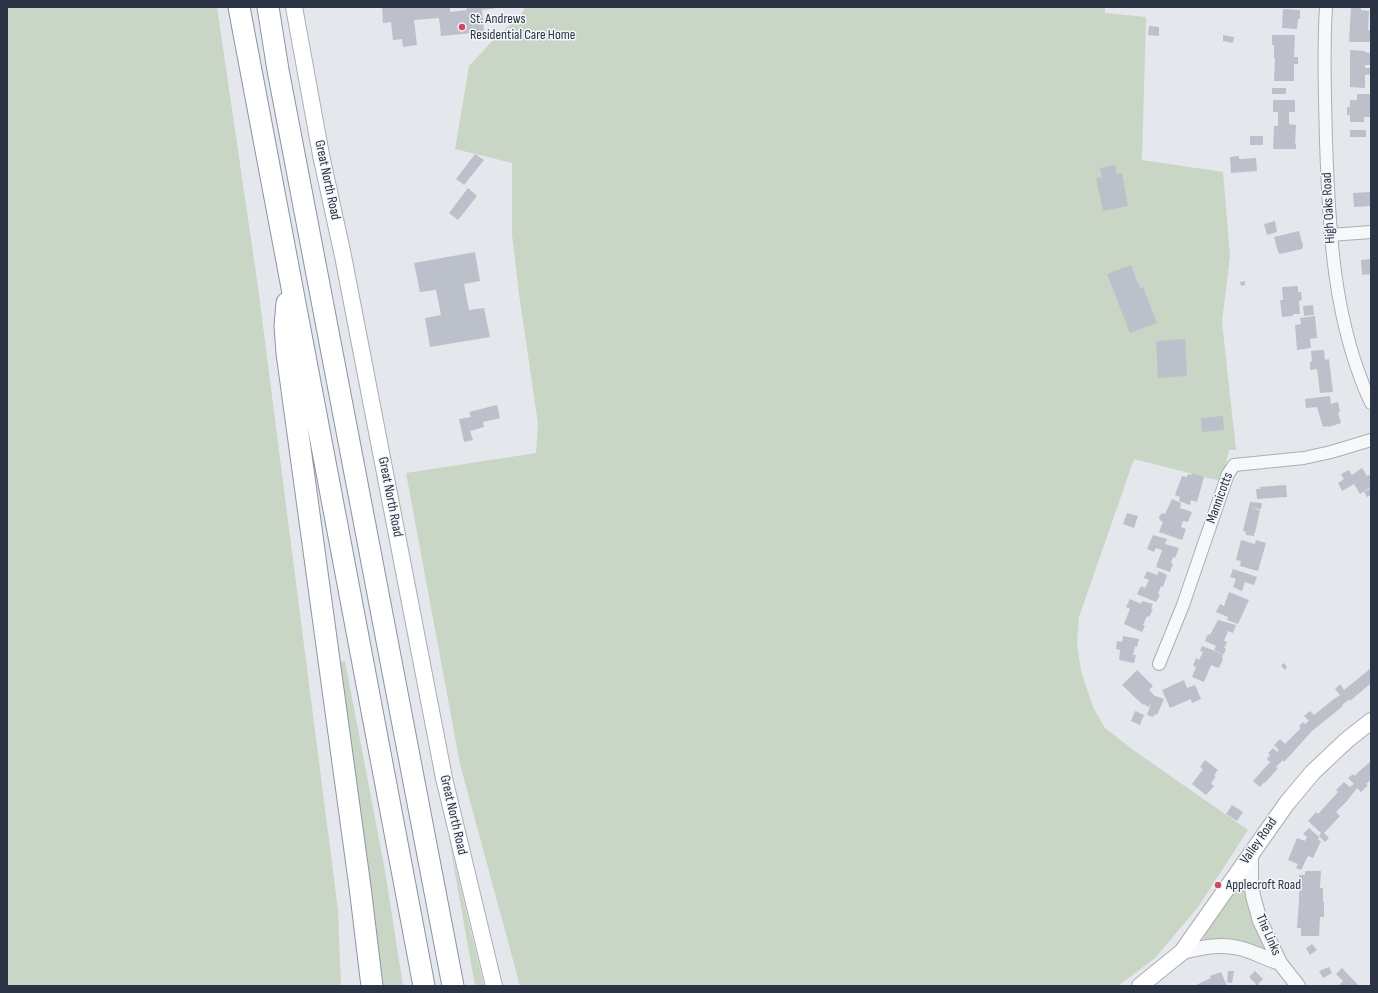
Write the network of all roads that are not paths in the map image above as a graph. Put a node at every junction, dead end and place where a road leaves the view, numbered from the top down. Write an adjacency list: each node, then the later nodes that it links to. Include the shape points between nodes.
1 (239, 7): 7 (highway)
2 (268, 7): 17 (highway, via 285,108)
3 (294, 7): 18 (main road, Great North Road, via 444,778)
4 (1326, 7): 6 (street, High Oaks Road, via 1325,85)
5 (1371, 232): 6 (street)
6 (1330, 235): 8 (street, High Oaks Road, via 1343,319 1353,356)
7 (290, 275): 15 (highway, via 285,326 287,353); 16 (highway)
8 (1371, 403)
9 (1371, 440): 10 (street, Mannicotts, via 1304,458 1234,465 1228,474 1183,605)
10 (1159, 664)
11 (1371, 721): 12 (main road, Valley Road, via 1313,772 1286,803)
12 (1251, 854): 13 (main road, Valley Road); 14 (street, The Links, via 1253,896 1260,921)
13 (1182, 952): 14 (street, The Links, via 1228,946); 19 (main road, Valley Road)
14 (1280, 963): 20 (street)
15 (372, 986)
16 (424, 986)
17 (453, 986)
18 (494, 986)
19 (1140, 986)
20 (1298, 986)

